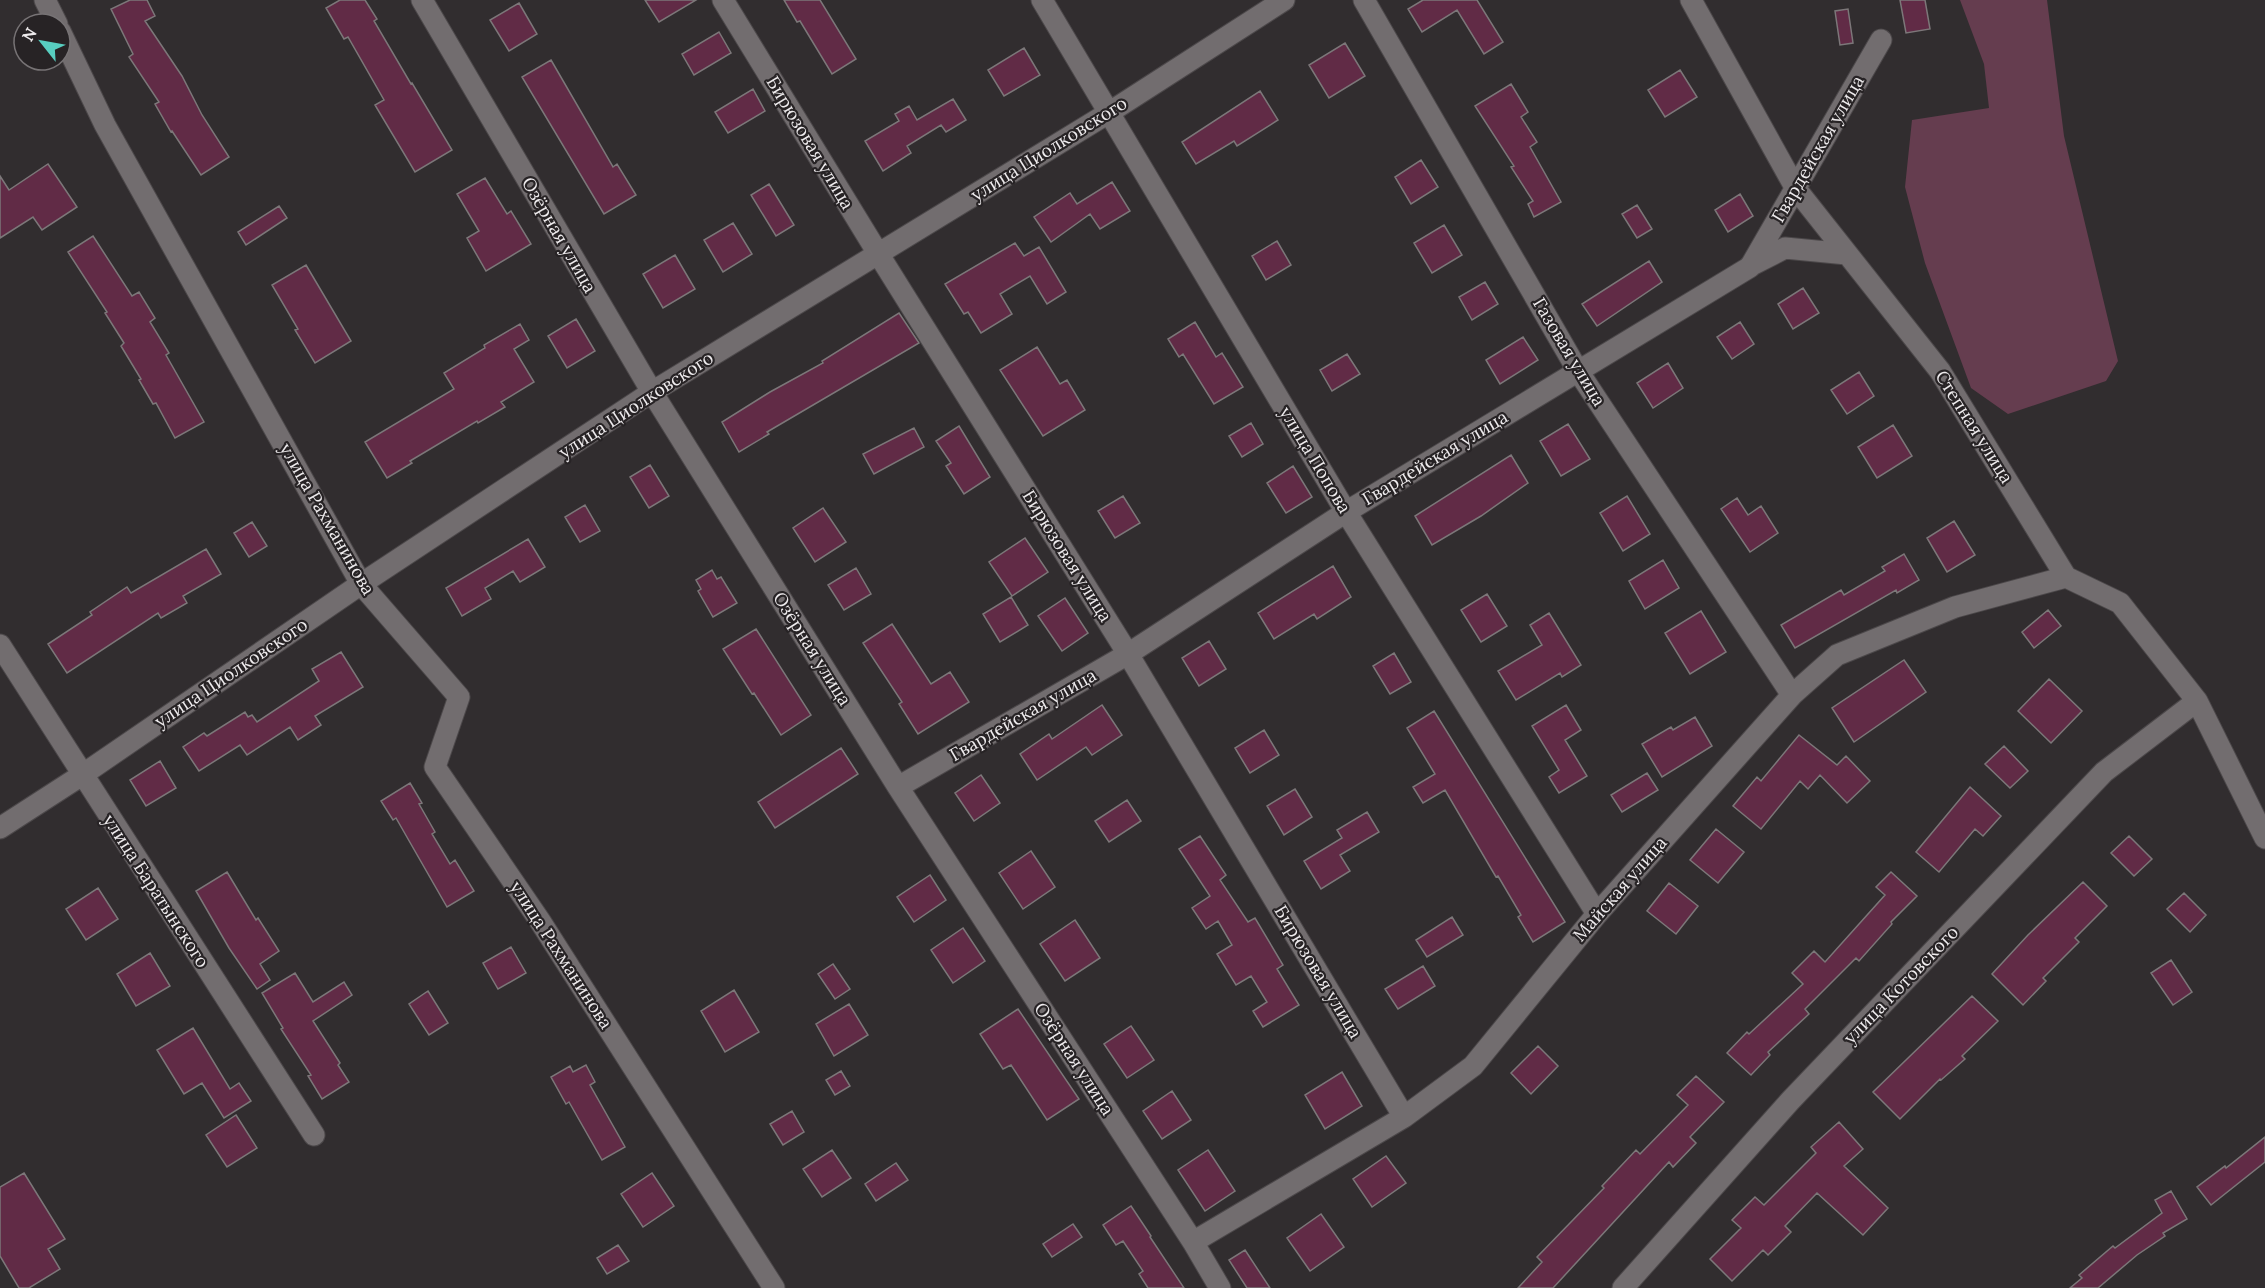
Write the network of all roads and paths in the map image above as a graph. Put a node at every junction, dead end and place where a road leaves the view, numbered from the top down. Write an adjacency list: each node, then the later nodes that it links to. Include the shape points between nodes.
1 (422, 0): 15 (street, Озёрная улица)
2 (723, 0): 12 (street, Бирюзовая улица)
3 (1042, 0): 9 (street, улица Попова)
4 (1284, 0): 9 (street, улица Циолковского)
5 (1364, 0): 14 (street, Газовая улица)
6 (1691, 0): 10 (street, Степная улица)
7 (1881, 40): 10 (street, Гвардейская улица)
8 (72, 55): 18 (street, улица Рахманинова, via 111,135)
9 (1110, 112): 12 (street, улица Циолковского); 16 (street, улица Попова)
10 (1796, 189): 11 (street, Степная улица); 13 (street, Гвардейская улица)
11 (1847, 254): 13 (street, via 1785,248); 17 (street, Степная улица, via 1940,372)
12 (879, 255): 15 (street, улица Циолковского); 20 (street, Бирюзовая улица)
13 (1750, 267): 14 (street, Гвардейская улица)
14 (1578, 371): 16 (street, Гвардейская улица); 21 (street, Газовая улица)
15 (652, 392): 18 (street, улица Циолковского); 24 (street, Озёрная улица)
16 (1346, 512): 20 (street, Гвардейская улица); 27 (street, улица Попова)
17 (2066, 577): 21 (street, Майская улица, via 1955,607 1838,655); 22 (street, via 2120,603)
18 (361, 584): 23 (street, улица Циолковского); 31 (street, улица Рахманинова, via 459,697 435,767 540,921)
19 (0, 645): 23 (street, улица Баратынского)
20 (1128, 654): 24 (street, Гвардейская улица); 28 (street, Бирюзовая улица)
21 (1792, 694): 27 (street, Майская улица)
22 (2197, 701): 26 (street); 33 (street, улица Котовского, via 2104,772 1790,1101)
23 (82, 776): 25 (street, улица Циолковского); 29 (street, улица Баратынского)
24 (898, 787): 30 (street, Озёрная улица)
25 (0, 828)
26 (2265, 838)
27 (1597, 914): 28 (street, Майская улица, via 1473,1066)
28 (1404, 1117): 30 (street, Майская улица)
29 (314, 1135)
30 (1193, 1242): 32 (street, Озёрная улица)
31 (774, 1288)
32 (1220, 1288)
33 (1623, 1288)

